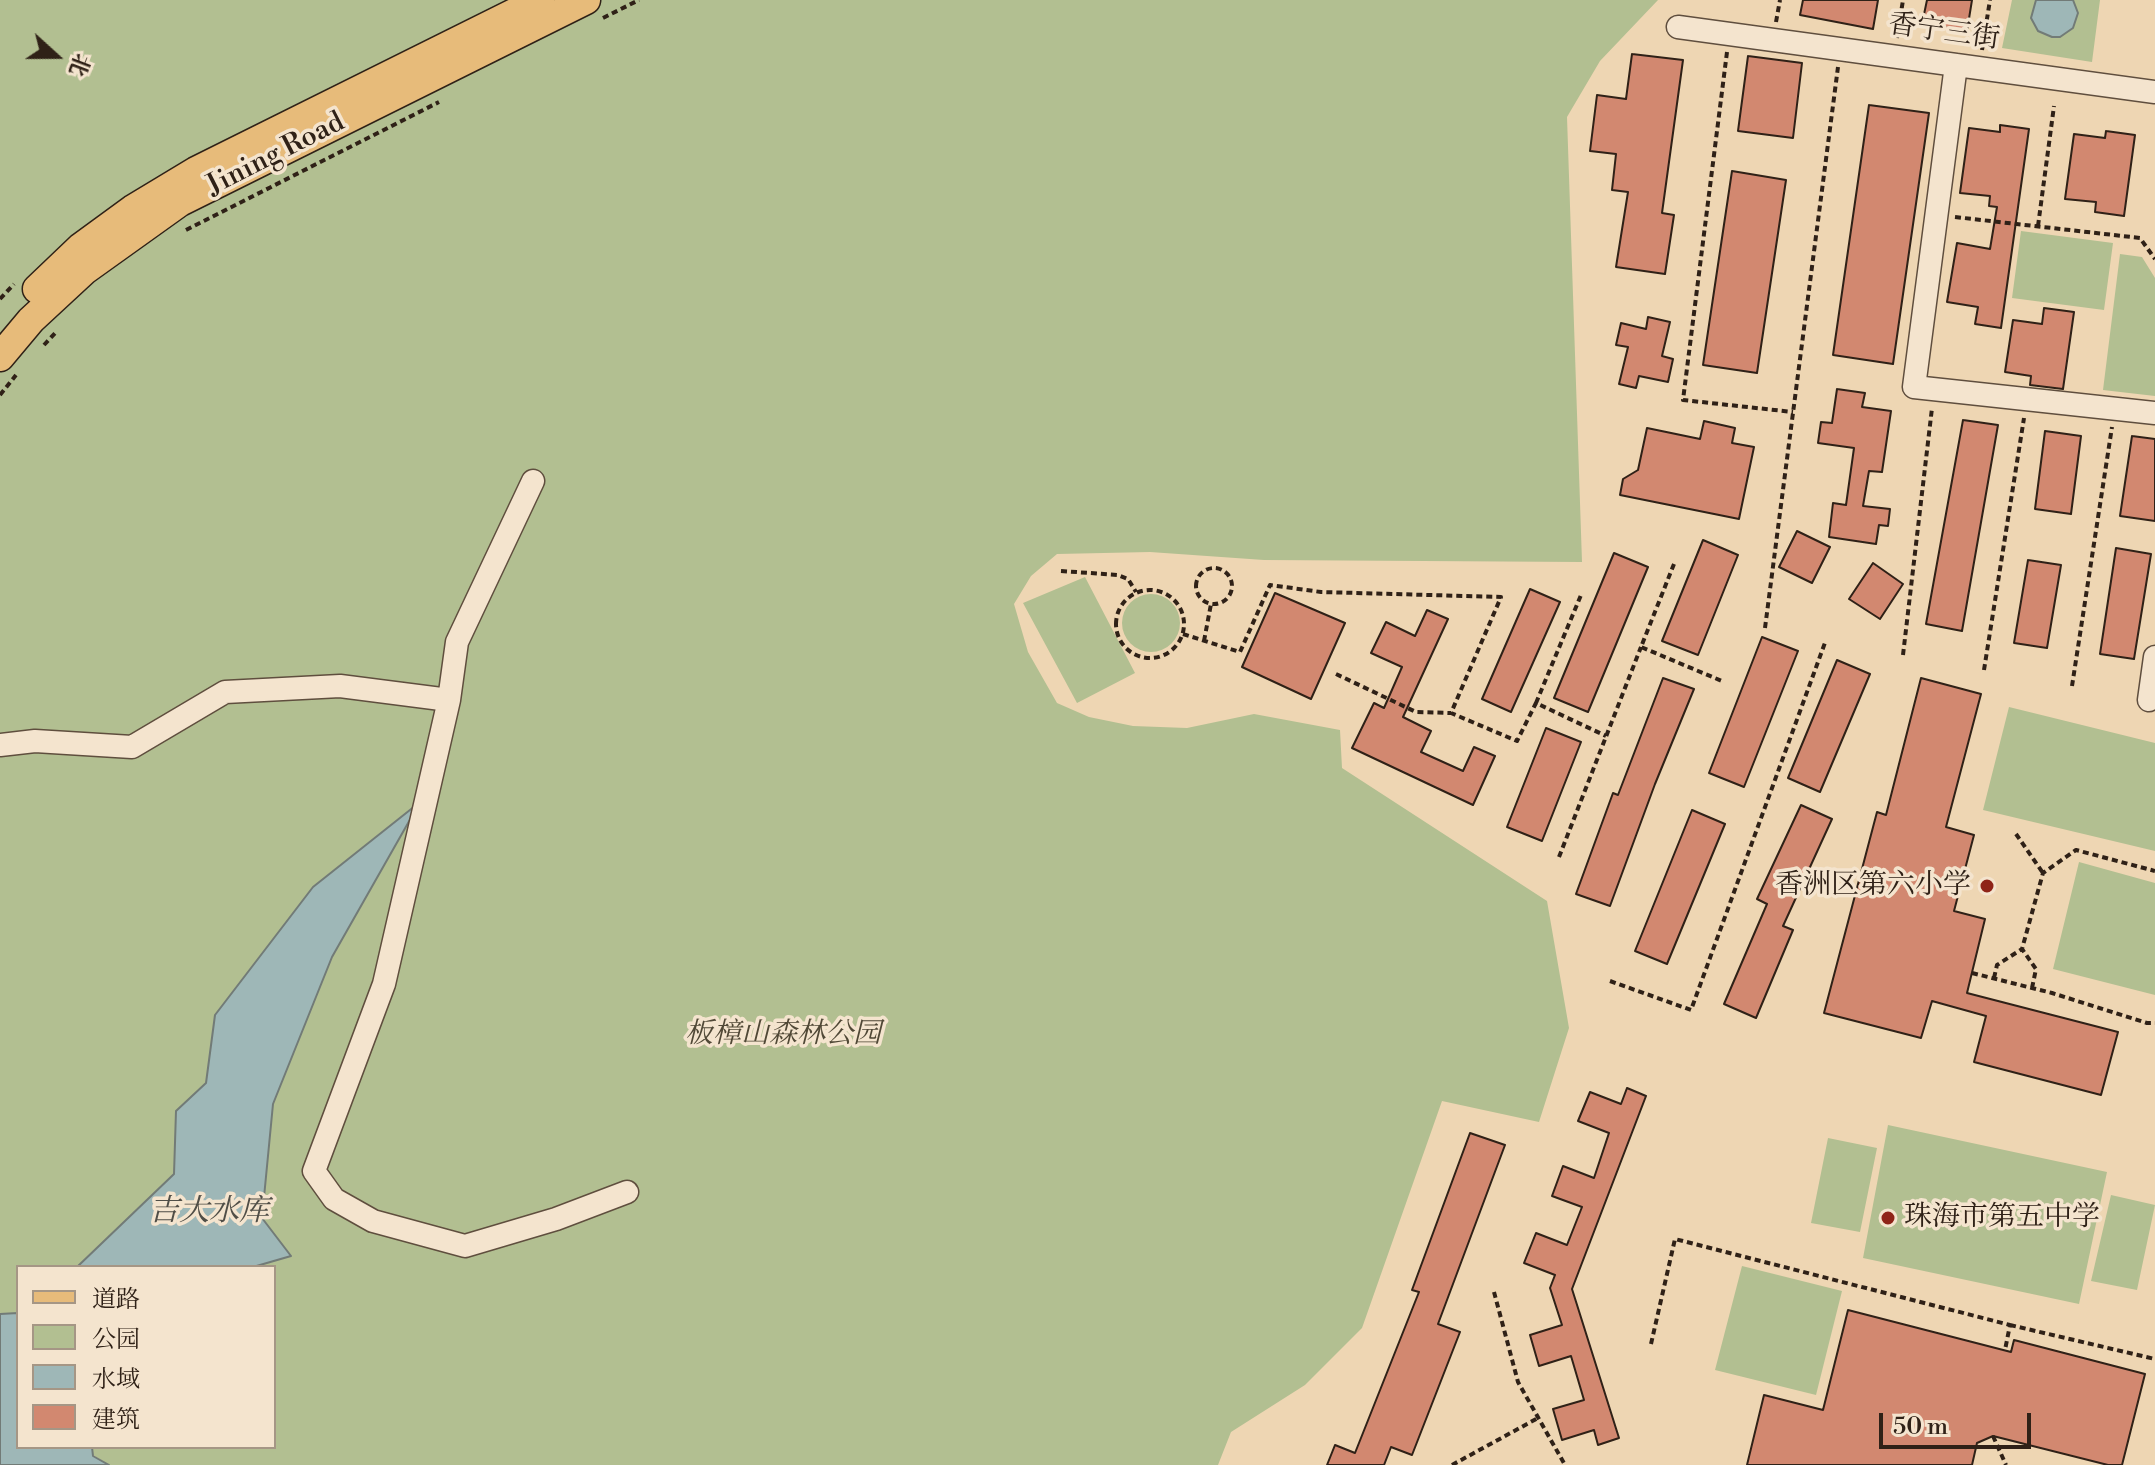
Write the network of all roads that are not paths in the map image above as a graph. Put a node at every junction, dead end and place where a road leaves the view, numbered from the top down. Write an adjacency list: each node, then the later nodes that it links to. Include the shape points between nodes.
1 (540, 0): 6 (main road, Jining Road, via 133,209 81,247)
2 (594, 9): 7 (main road, Jining Road, via 180,202 85,270 31,320)
3 (1678, 27): 4 (lane, 香宁三街)
4 (1956, 65): 5 (lane, 香宁三街); 8 (lane, via 1914,387)
5 (2155, 92)
6 (0, 328)
7 (9, 366)
8 (2155, 413)
9 (533, 481): 11 (lane, via 457,642)
10 (2155, 657): 12 (lane)
11 (449, 700): 13 (lane, via 340,686 225,692 132,747 35,741); 14 (lane, via 384,984 314,1171 334,1199 373,1221 465,1246)
12 (2149, 700)
13 (0, 745)
14 (627, 1192)

